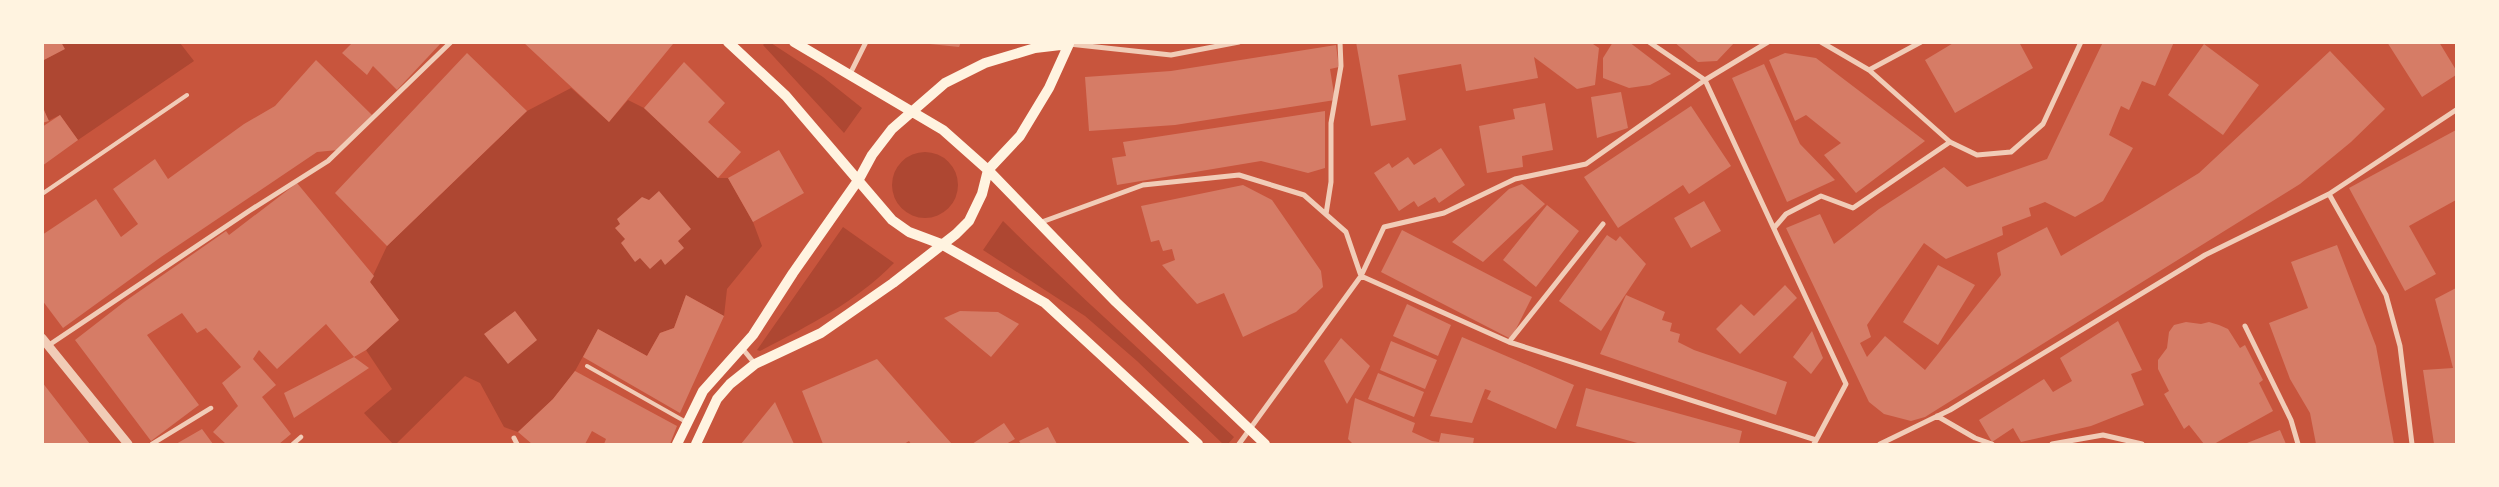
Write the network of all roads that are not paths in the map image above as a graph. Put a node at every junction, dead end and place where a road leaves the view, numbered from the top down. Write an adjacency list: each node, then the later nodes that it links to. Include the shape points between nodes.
1 (451, 42): 31 (street, via 328,161)
2 (728, 42): 21 (main road, via 786,96)
3 (794, 42): 14 (main road)
4 (866, 42): 14 (street)
5 (1239, 42): 12 (street, via 1170,55)
6 (1340, 42): 24 (street, via 1341,66 1331,123 1331,182)
7 (1649, 42): 15 (street)
8 (1768, 42): 15 (street)
9 (1820, 42): 13 (street)
10 (1921, 42): 13 (street)
11 (2080, 42): 19 (street, via 2043,124 2011,152 1977,155)
12 (1069, 44): 18 (main road, via 1035,48 985,63 945,83); 20 (main road, via 1049,88 1020,136)
13 (1868, 70): 19 (street)
14 (850, 74): 18 (main road)
15 (1705, 80): 27 (street); 29 (street, via 1586,164 1515,179 1444,213 1384,227)
16 (187, 95): 22 (lane)
17 (2456, 110): 23 (street)
18 (912, 113): 20 (main road, via 943,130); 21 (main road, via 892,129)
19 (1950, 142): 27 (street, via 1853,208 1821,196 1786,214)
20 (988, 170): 25 (main road); 28 (main road, via 982,194 969,221)
21 (859, 179): 28 (main road, via 892,220 909,232); 33 (main road)
22 (42, 194)
23 (2329, 194): 37 (street, via 2205,255); 56 (street, via 2386,295 2400,346)
24 (1326, 214): 25 (street, via 1304,195 1239,175 1143,185); 29 (street, via 1346,232)
25 (1038, 224): 50 (main road)
26 (1603, 224): 32 (street)
27 (1774, 228): 41 (street, via 1846,384)
28 (941, 244): 34 (main road, via 893,283 821,333); 48 (main road, via 1044,303)
29 (1361, 276): 32 (street); 49 (street)
30 (2245, 326): 55 (street, via 2291,420)
31 (46, 341): 42 (street)
32 (1509, 342): 41 (street)
33 (742, 348): 34 (street); 38 (main road, via 703,391)
34 (755, 364): 47 (main road, via 717,399)
35 (587, 366): 38 (lane)
36 (211, 408): 43 (street)
37 (1937, 416): 51 (street); 52 (street)
38 (686, 422): 46 (main road)
39 (301, 436): 44 (street)
40 (514, 438): 45 (street)
41 (1815, 442)
42 (128, 444)
43 (152, 444)
44 (293, 444)
45 (517, 444)
46 (677, 444)
47 (696, 444)
48 (1198, 444)
49 (1239, 444)
50 (1265, 444)
51 (1880, 444)
52 (1992, 444)
53 (2052, 444): 54 (street, via 2103,435)
54 (2142, 444)
55 (2298, 444)
56 (2412, 444)

